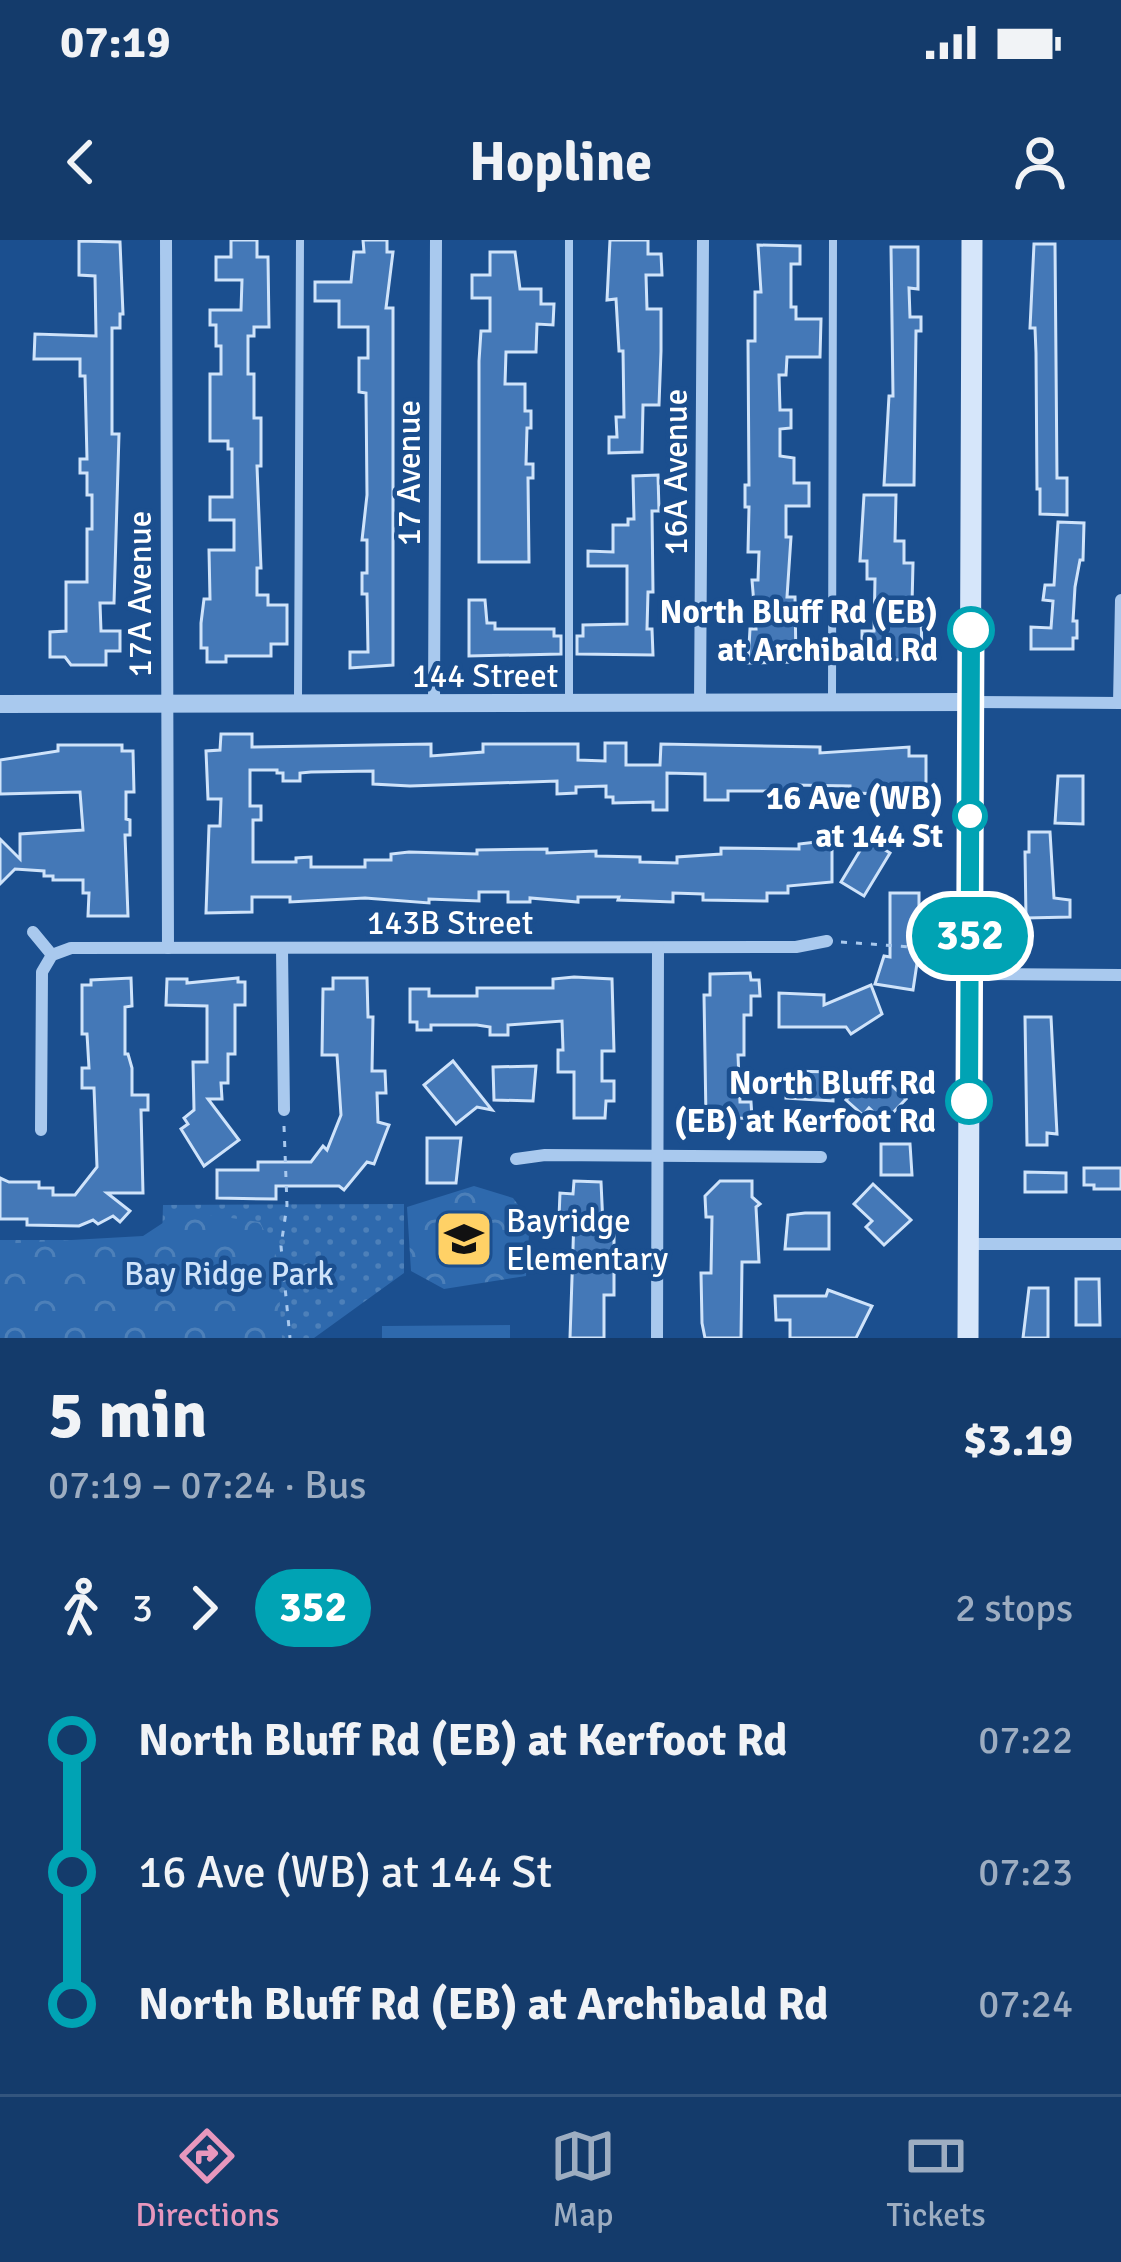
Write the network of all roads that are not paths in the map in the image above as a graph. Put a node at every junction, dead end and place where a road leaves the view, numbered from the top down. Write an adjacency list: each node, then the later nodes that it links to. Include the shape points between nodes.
1 (166, 240): 12 (street, 17A Avenue)
2 (300, 240): 15 (lane)
3 (436, 240): 16 (street, 17 Avenue)
4 (568, 240): 17 (lane)
5 (703, 240): 13 (street, 16A Avenue)
6 (832, 240): 14 (lane)
7 (972, 240): 9 (main road)
8 (1121, 600): 10 (street)
9 (970, 702): 10 (street); 14 (street, 144 Street); 24 (main road)
10 (1120, 703)
11 (0, 704): 12 (street, 144 Street)
12 (167, 704): 15 (street, 144 Street); 20 (street, 17A Avenue)
13 (700, 704): 14 (street, 144 Street); 17 (street, 144 Street)
14 (832, 704)
15 (298, 705): 16 (street, 144 Street)
16 (434, 705): 17 (street, 144 Street)
17 (569, 706)
18 (33, 932): 23 (street)
19 (827, 941): 21 (street, 143B Street)
20 (168, 948): 22 (street, 143B Street); 23 (street, 143B Street)
21 (658, 948): 22 (street, 143B Street); 28 (street)
22 (282, 950): 26 (street)
23 (52, 955): 27 (street, via 42,971)
24 (970, 974): 25 (street); 31 (main road)
25 (1121, 975)
26 (284, 1110)
27 (41, 1130)
28 (657, 1155): 29 (street); 30 (street); 33 (street)
29 (821, 1157)
30 (516, 1159)
31 (969, 1244): 32 (street); 34 (main road)
32 (1121, 1244)
33 (657, 1338)
34 (968, 1338)

